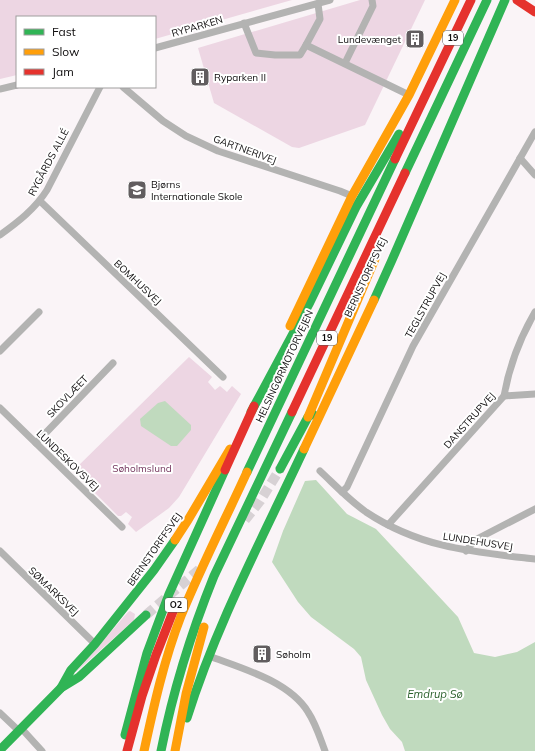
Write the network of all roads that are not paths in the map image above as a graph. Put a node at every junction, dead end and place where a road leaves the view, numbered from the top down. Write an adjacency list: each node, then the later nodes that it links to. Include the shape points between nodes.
1 (330, 0): 9 (street, RYPARKEN)
2 (372, 0): 14 (street, via 373,6)
3 (455, 0): 20 (main road)
4 (472, 0): 15 (main road, HELSINGØRMOTORVEJEN / 19)
5 (487, 0): 25 (main road, 19)
6 (505, 0): 22 (main road)
7 (535, 0): 8 (main road)
8 (520, 2): 10 (main road)
9 (318, 4): 11 (street, RYPARKEN); 12 (street, via 320,19)
10 (535, 12)
11 (244, 23): 12 (street, via 256,53 300,56); 13 (street, RYPARKEN)
12 (306, 45): 14 (street)
13 (156, 48)
14 (345, 64): 20 (street)
15 (435, 76): 37 (main road, via 368,185 289,343); 40 (main road, HELSINGØRMOTORVEJEN / 19)
16 (16, 85): 19 (street)
17 (99, 88): 27 (street, RYGÅRDS ALLÉ)
18 (124, 88): 26 (street, GARTNERIVEJ, via 163,121 186,136 218,151)
19 (0, 89)
20 (409, 95): 26 (main road)
21 (535, 132): 23 (street, TEGLSTRUPVEJ)
22 (446, 134): 38 (main road, BERNSTORFFSVEJ, via 313,415); 53 (main road, via 392,260)
23 (520, 158): 24 (street); 43 (street, TEGLSTRUPVEJ, via 414,346)
24 (535, 175)
25 (404, 176): 38 (main road, via 384,237); 44 (main road, 19)
26 (352, 196): 37 (main road)
27 (40, 201): 28 (street, RYGÅRDS ALLÉ, via 28,214); 33 (street, BOMHUSVEJ)
28 (0, 235)
29 (39, 312): 31 (street)
30 (535, 312): 35 (street, DANSTRUPVEJ, via 518,346)
31 (0, 351)
32 (114, 363): 39 (street, SKOVLÆET)
33 (223, 377)
34 (535, 394): 35 (street)
35 (504, 396): 46 (street, DANSTRUPVEJ)
36 (0, 408): 39 (street, LUNDESKOVSVEJ)
37 (251, 412): 52 (main road, BERNSTORFFSVEJ, via 172,545); 59 (main road, via 154,631 128,721)
38 (308, 417): 41 (main road, BERNSTORFFSVEJ)
39 (36, 443): 47 (street, LUNDESKOVSVEJ)
40 (248, 469): 60 (main road, O2, via 180,594 142,696); 61 (main road, HELSINGØRMOTORVEJEN / 19, via 181,617 158,686)
41 (280, 470)
42 (320, 471): 43 (street, LUNDEHUSVEJ)
43 (342, 492): 46 (street, LUNDEHUSVEJ, via 366,512)
44 (250, 499): 62 (main road, 19, via 214,576 191,635 172,700); 63 (main road, via 200,637)
45 (535, 509): 49 (street, via 475,540)
46 (388, 525): 49 (street, LUNDEHUSVEJ, via 414,537)
47 (122, 528)
48 (0, 551): 52 (street, SØMARKSVEJ)
49 (466, 551): 50 (street, LUNDEHUSVEJ)
50 (535, 558)
51 (146, 615): 54 (main road, BERNSTORFFSVEJ, via 78,677)
52 (95, 644): 54 (main road, BERNSTORFFSVEJ, via 71,670)
53 (208, 656): 64 (main road); 65 (street, via 279,684 308,710)
54 (61, 688): 56 (main road, BERNSTORFFSVEJ)
55 (0, 713): 56 (street)
56 (20, 730): 57 (main road, BERNSTORFFSVEJ); 58 (street)
57 (0, 750)
58 (42, 751)
59 (123, 751)
60 (127, 751)
61 (144, 751)
62 (161, 751)
63 (175, 751)
64 (179, 751)
65 (325, 751)

